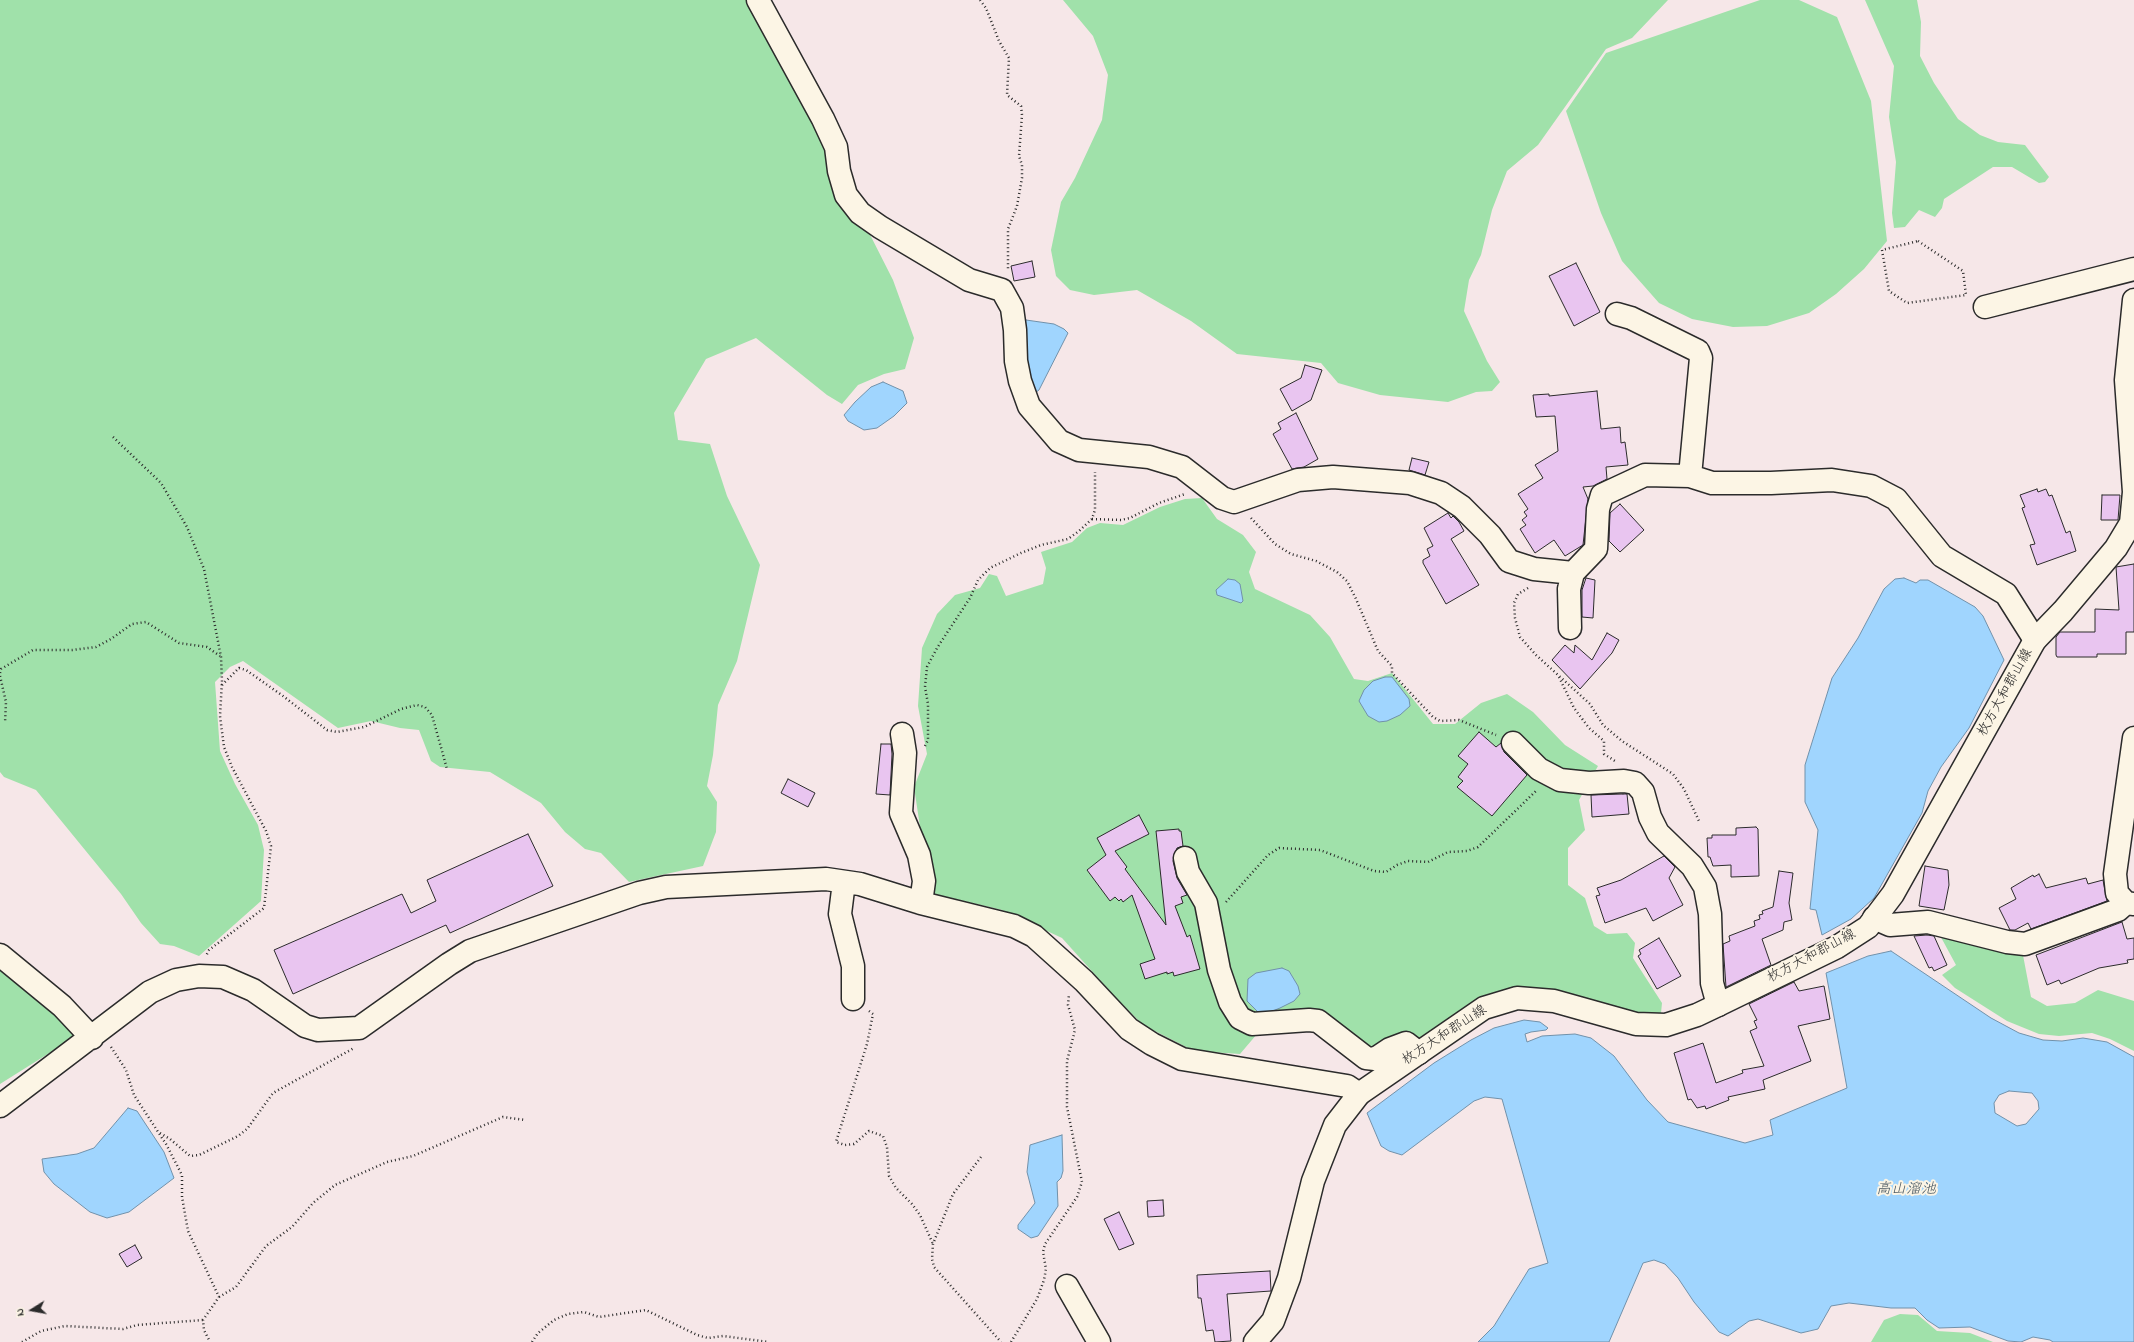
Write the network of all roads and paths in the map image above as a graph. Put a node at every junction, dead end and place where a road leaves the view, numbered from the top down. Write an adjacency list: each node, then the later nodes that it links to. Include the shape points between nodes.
1 (758, 0): 4 (street, via 836,147 846,195 860,213 969,280)
2 (980, 0): 4 (path, via 1009,58 1007,95 1021,106 1022,116 1018,156 1022,178 1017,206 1008,229 1008,277)
3 (2134, 269): 7 (street)
4 (1002, 290): 10 (street, via 1012,308 1016,361 1020,381 1030,406 1059,441)
5 (1889, 291): 5 (path, via 1882,250 1918,241 1963,271 1966,295 1907,303)
6 (2134, 300): 15 (street, 枚方大和郡山線, via 2126,380 2134,492)
7 (1985, 307)
8 (1617, 314): 11 (street, via 1631,318 1698,351 1701,358)
9 (113, 437): 20 (path, via 161,483 187,527 204,570)
10 (1092, 452): 12 (street, via 1149,457 1182,467); 14 (path, via 1096,483)
11 (1690, 476): 16 (street, via 1645,475 1602,495 1598,509 1596,549); 19 (street, via 1712,482 1832,480 1871,486 1896,499 1942,556 2006,594)
12 (1209, 488): 13 (street, via 1222,498); 14 (path, via 1172,497 1130,518)
13 (1234, 502): 16 (street, via 1298,480 1333,477 1410,483 1441,493 1462,507 1490,535 1509,561 1534,569); 28 (path, via 1275,544 1291,554 1316,561 1337,572 1346,581 1378,651 1392,666 1392,672 1433,717 1440,721 1459,720)
14 (1092, 519): 29 (path, via 1068,539 1021,553 990,568 978,580 970,598 927,667 925,687 928,704 928,740)
15 (2132, 527): 19 (street, 枚方大和郡山線)
16 (1573, 573): 18 (street, via 1569,589)
17 (1532, 589): 23 (path, via 1527,588 1518,594 1514,603 1520,637)
18 (1570, 628)
19 (2035, 640): 38 (street, 枚方大和郡山線, via 1893,894)
20 (220, 657): 21 (path, via 207,647 179,643 146,622 132,624 96,647 33,650 1,669); 24 (path)
21 (0, 673)
22 (0, 676): 25 (path, via 6,702)
23 (1558, 677): 32 (path, via 1574,708 1589,728 1604,741 1604,754 1625,767); 33 (path, via 1584,699 1603,725 1622,741 1673,774 1684,789)
24 (222, 686): 30 (path, via 240,668 246,670 327,730 337,732 364,726 401,708 417,705 425,707 432,715); 41 (path, via 220,716 224,747 266,831 271,846 270,868 264,908 209,950 203,964)
25 (5, 722)
26 (902, 734): 36 (street, via 905,754 901,813 918,856 924,881)
27 (2134, 738): 37 (street, via 2115,874 2117,892)
28 (1513, 743): 31 (street, via 1539,770)
29 (924, 747)
30 (447, 769)
31 (1552, 776): 32 (street, via 1560,780 1589,783); 39 (path, via 1478,847 1467,851 1448,852 1428,862 1408,861 1386,872 1374,871 1320,850 1279,848 1268,855)
32 (1636, 783): 44 (street, via 1643,792 1650,817 1658,833 1692,866 1705,887 1710,914 1712,983)
33 (1699, 821)
34 (1185, 858): 39 (street, via 1188,872 1206,903)
35 (844, 882): 36 (street, via 860,884); 43 (street, via 840,914 853,966); 45 (street, via 826,879 697,885 666,887 639,893 470,951)
36 (921, 903): 42 (street, via 1014,926 1034,936)
37 (2130, 904): 38 (street, via 2025,944 2007,942 1928,922 1890,925)
38 (1874, 918): 44 (street, 枚方大和郡山線, via 1868,927 1837,947)
39 (1210, 919): 47 (street, via 1219,970 1230,1002 1240,1018 1252,1024 1309,1020 1318,1022 1366,1058 1374,1059 1390,1048 1406,1043)
40 (0, 955): 46 (street)
41 (203, 976): 45 (street, via 223,977 253,990 305,1026 318,1030); 46 (street, via 176,980 150,992)
42 (1084, 981): 48 (street, via 1129,1028 1152,1044 1182,1059 1347,1086); 62 (path, via 1070,994 1068,1005 1075,1030 1067,1061 1066,1086 1067,1107 1082,1182 1077,1197 1045,1244 1044,1280 1037,1299)
43 (853, 999): 53 (path, via 873,1014 867,1044 836,1142 854,1144 869,1131 883,1136 889,1176 920,1215)
44 (1718, 1005): 47 (street, 枚方大和郡山線, via 1666,1025 1636,1024 1554,1001 1517,998 1484,1008)
45 (359, 1028): 51 (path, via 360,1040 354,1050 273,1093 247,1129 238,1136 199,1155 190,1156)
46 (97, 1034): 49 (street); 51 (path, via 126,1070 134,1095)
47 (1419, 1053): 48 (street, 枚方大和郡山線)
48 (1359, 1094): 64 (street, 枚方大和郡山線, via 1335,1125 1313,1181 1286,1285 1272,1321)
49 (0, 1106)
50 (525, 1120): 55 (path, via 503,1117 413,1156 386,1162 335,1184 313,1203 292,1227 266,1246 236,1287)
51 (160, 1133): 55 (path, via 182,1175 182,1197 188,1231)
52 (981, 1157): 53 (path, via 953,1194)
53 (933, 1244): 61 (path, via 934,1266)
54 (1067, 1286): 63 (street)
55 (219, 1296): 56 (path)
56 (203, 1320): 57 (path, via 137,1325 123,1329 65,1326 41,1331); 58 (path, via 204,1330)
57 (22, 1342)
58 (210, 1342)
59 (532, 1342): 60 (path, via 538,1333 554,1320 568,1314 584,1312 599,1317 646,1310 703,1337 723,1336)
60 (769, 1342)
61 (1001, 1342)
62 (1011, 1342)
63 (1099, 1342)
64 (1255, 1342)

